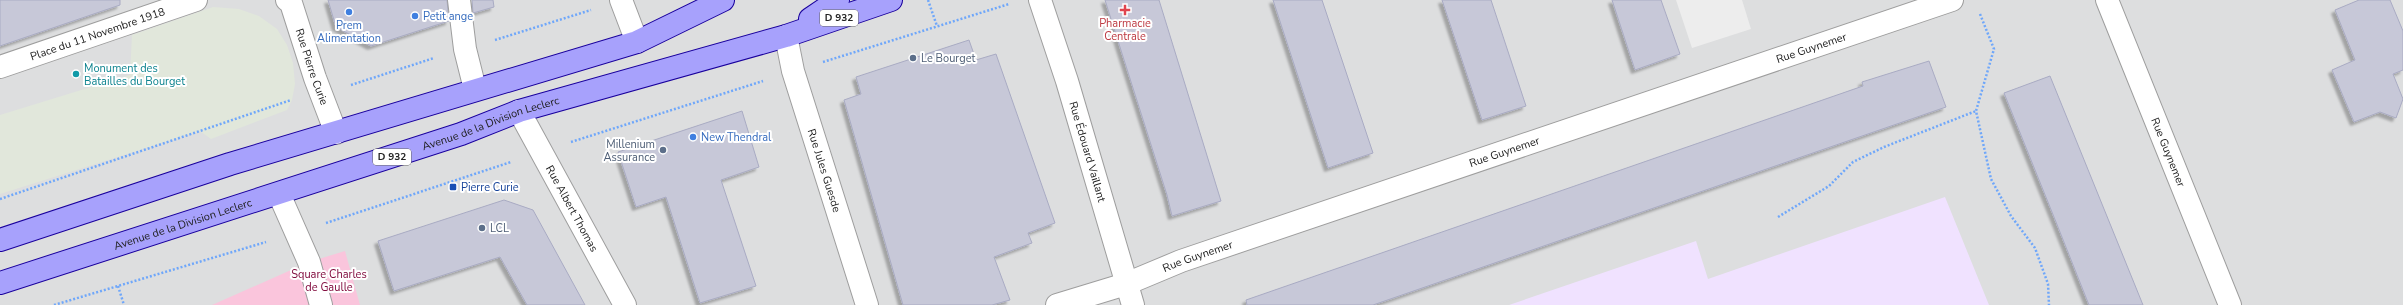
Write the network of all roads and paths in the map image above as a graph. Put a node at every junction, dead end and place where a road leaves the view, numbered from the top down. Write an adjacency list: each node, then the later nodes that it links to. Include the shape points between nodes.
1 (196, 0): 18 (street, Place du 11 Novembre 1918)
2 (287, 0): 23 (street, Rue Pierre Curie, via 291,3)
3 (459, 0): 20 (street, via 464,49)
4 (621, 0): 16 (street)
5 (723, 0): 16 (main road)
6 (838, 0): 15 (main road)
7 (891, 0): 15 (main road, Avenue de la Division Leclerc / D 932)
8 (928, 0): 14 (path)
9 (1040, 0): 29 (street, Rue Édouard Vaillant, via 1067,81)
10 (1952, 0): 29 (street, Rue Guynemer, via 1181,261)
11 (2107, 0): 38 (street, Rue Guynemer)
12 (1010, 3): 14 (path)
13 (1978, 7): 22 (path, via 1994,49)
14 (937, 26): 17 (path)
15 (786, 36): 21 (main road, Avenue de la Division Leclerc / D 932); 34 (street, Rue Jules Guesde, via 793,71)
16 (637, 42): 20 (main road)
17 (826, 60)
18 (0, 67)
19 (766, 79): 24 (path)
20 (475, 89): 23 (main road)
21 (519, 111): 25 (main road, Avenue de la Division Leclerc / D 932, via 461,134); 33 (street, Rue Albert Thomas)
22 (1976, 111): 26 (path, via 1853,162 1829,186); 37 (path, via 1991,179 2011,216 2035,248 2048,284)
23 (336, 133): 27 (main road, via 230,164)
24 (578, 140)
25 (279, 194): 28 (main road, Avenue de la Division Leclerc / D 932); 32 (street, via 309,262)
26 (1778, 218)
27 (0, 240)
28 (0, 283)
29 (1126, 284): 35 (street, Rue Guynemer); 36 (street, Rue Édouard Vaillant)
30 (118, 286): 31 (path)
31 (124, 305)
32 (321, 305)
33 (625, 305)
34 (867, 305)
35 (1058, 305)
36 (1133, 305)
37 (2049, 305)
38 (2230, 305)

